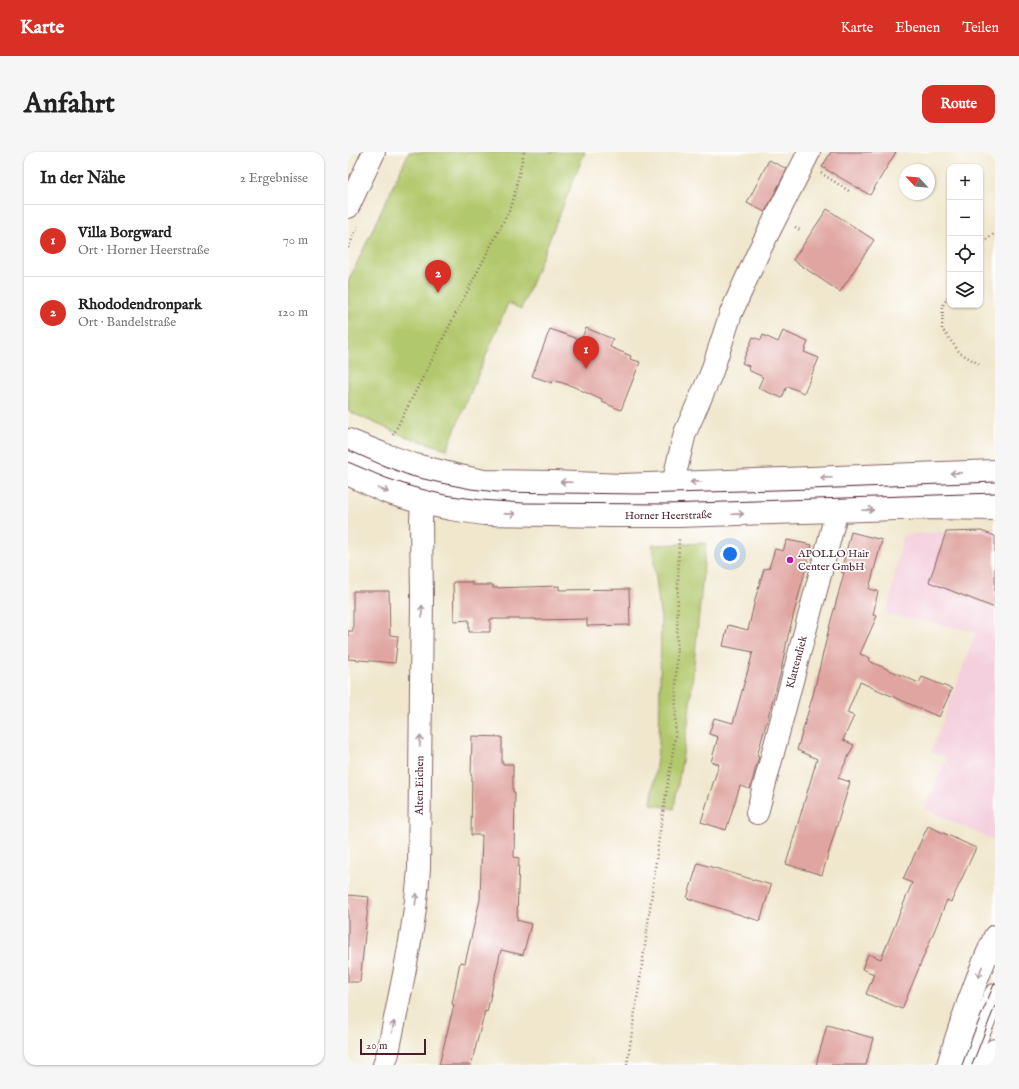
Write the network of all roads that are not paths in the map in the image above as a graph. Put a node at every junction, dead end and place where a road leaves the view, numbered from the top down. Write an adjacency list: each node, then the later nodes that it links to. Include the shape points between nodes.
1 (374, 152): 3 (main road)
2 (807, 157): 8 (main road, via 758,253 731,313 711,374 685,433)
3 (348, 207)
4 (348, 440): 8 (main road, one-way to 4, via 484,481 415,465)
5 (348, 456): 9 (main road, via 386,473 438,488 482,496 607,499)
6 (995, 471): 8 (main road, one-way to 8)
7 (348, 474): 10 (main road, Horner Heerstraße, one-way to 10, via 386,492)
8 (674, 483)
9 (995, 486)
10 (422, 503): 12 (main road, Horner Heerstraße, one-way to 12, via 484,514 679,516); 17 (main road, Alten Eichen, one-way to 10, via 417,898)
11 (995, 510): 12 (main road, Horner Heerstraße, one-way to 11, via 937,508)
12 (835, 511): 13 (main road, Klattendiek)
13 (757, 813)
14 (995, 936): 18 (main road, one-way to 18, via 984,960)
15 (995, 995): 19 (main road)
16 (995, 1050): 20 (main road)
17 (384, 1065)
18 (948, 1065)
19 (967, 1065)
20 (987, 1065)

